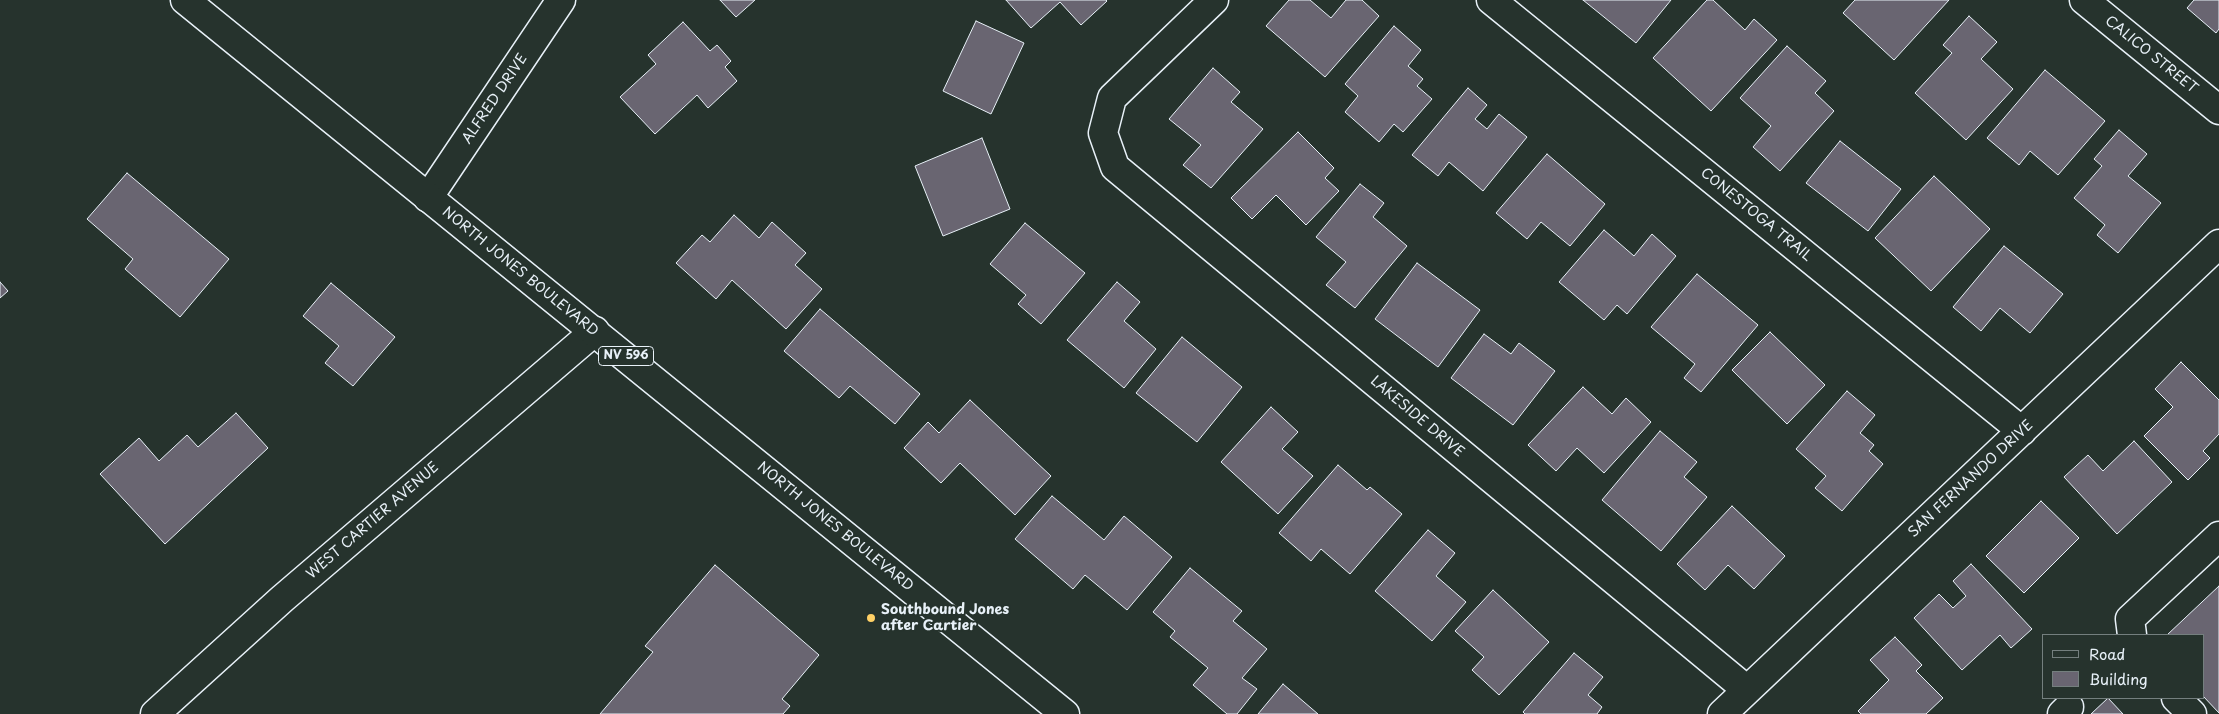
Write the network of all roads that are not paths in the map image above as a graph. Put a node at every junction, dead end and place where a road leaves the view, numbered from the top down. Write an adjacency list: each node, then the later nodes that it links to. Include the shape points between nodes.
1 (185, 0): 7 (street, NORTH JONES BOULEVARD / NV 596)
2 (561, 0): 7 (street, ALFRED DRIVE)
3 (1214, 0): 13 (street, LAKESIDE DRIVE, via 1112,98 1103,133 1115,167)
4 (1491, 0): 10 (street, CONESTOGA TRAIL)
5 (2084, 0): 6 (street, CALICO STREET)
6 (2219, 110)
7 (428, 198): 9 (street, NORTH JONES BOULEVARD / NV 596)
8 (2219, 244): 10 (street, SAN FERNANDO DRIVE)
9 (594, 331): 15 (street, WEST CARTIER AVENUE, via 282,599); 16 (street, NORTH JONES BOULEVARD / NV 596)
10 (2022, 431): 13 (street, SAN FERNANDO DRIVE)
11 (2219, 536): 12 (street, via 2130,619)
12 (2132, 634)
13 (1747, 690): 17 (street, SAN FERNANDO DRIVE)
14 (2177, 699): 18 (street)
15 (155, 714)
16 (1065, 714)
17 (1722, 714)
18 (2192, 714)

